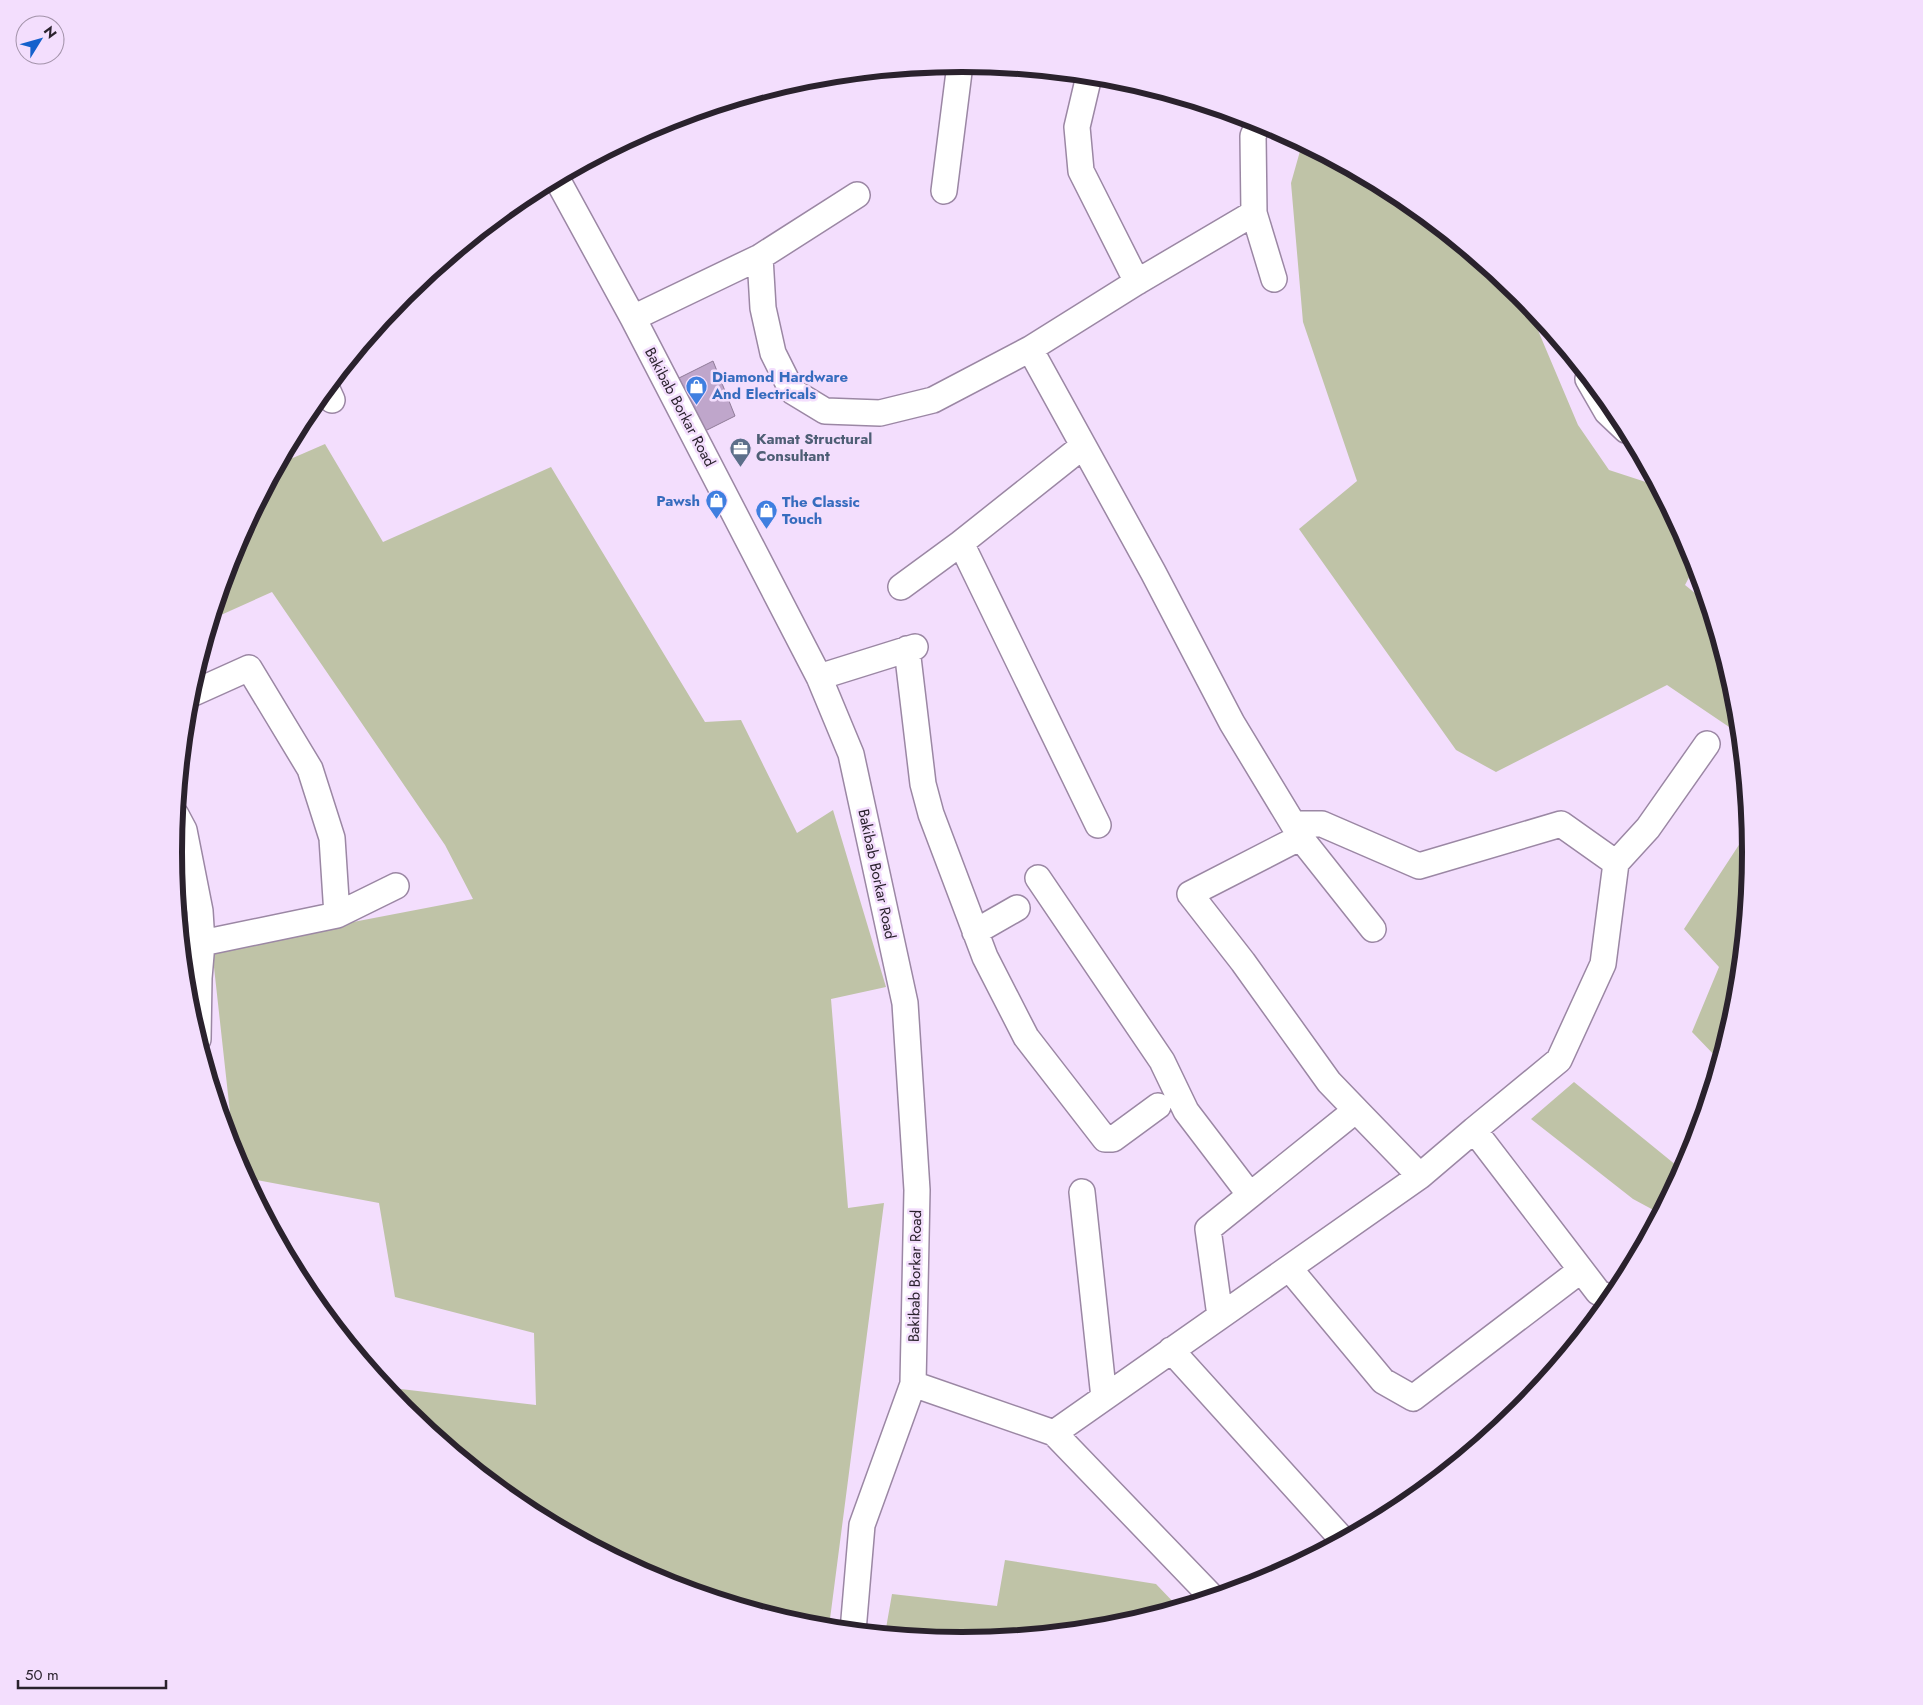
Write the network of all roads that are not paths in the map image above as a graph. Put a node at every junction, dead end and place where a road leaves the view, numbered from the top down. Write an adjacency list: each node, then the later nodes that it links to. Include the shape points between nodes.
1 (959, 72): 5 (street)
2 (1088, 83): 10 (street, via 1078,127 1081,171)
3 (1255, 130): 7 (street)
4 (560, 184): 11 (street, Bakibab Borkar Road)
5 (944, 191)
6 (857, 196): 8 (street)
7 (1254, 213): 9 (street); 10 (street)
8 (760, 258): 11 (street); 12 (street, via 763,308 773,353 792,391 825,411 880,413 933,400)
9 (1274, 279)
10 (1137, 282): 12 (street)
11 (633, 318): 16 (street, Bakibab Borkar Road)
12 (1030, 349): 13 (street)
13 (1083, 446): 14 (street); 21 (street, via 1232,723)
14 (961, 543): 15 (street); 19 (street)
15 (901, 587)
16 (819, 677): 28 (street, via 911,648 923,784); 42 (street, Bakibab Borkar Road, via 851,754 905,1003 917,1190)
17 (198, 691): 26 (street, via 249,668 310,769 332,838)
18 (1707, 744): 22 (street, via 1648,828)
19 (1098, 825)
20 (182, 827): 29 (street, via 200,911)
21 (1297, 831): 22 (street, via 1322,824 1419,866 1561,824); 27 (street); 32 (street, via 1190,894 1329,1082)
22 (1616, 863): 33 (street, via 1603,964 1559,1060)
23 (1038, 878): 36 (street, via 1162,1061 1186,1111)
24 (396, 886): 26 (street)
25 (1017, 908): 28 (street)
26 (337, 915): 29 (street)
27 (1373, 929)
28 (975, 932): 31 (street, via 1026,1037 1105,1139 1113,1139)
29 (202, 943): 30 (street)
30 (192, 979)
31 (1158, 1106)
32 (1356, 1110): 34 (street); 36 (street)
33 (1474, 1130): 34 (street); 38 (street)
34 (1420, 1176): 37 (street)
35 (1082, 1192): 43 (street)
36 (1250, 1196): 40 (street, via 1208,1228)
37 (1289, 1268): 38 (street, via 1383,1381 1413,1398); 40 (street)
38 (1581, 1270): 39 (street)
39 (1603, 1295)
40 (1220, 1316): 41 (street)
41 (1171, 1350): 43 (street); 45 (street)
42 (913, 1384): 44 (street); 47 (street, Bakibab Borkar Road, via 862,1525)
43 (1104, 1398): 44 (street)
44 (1054, 1433): 46 (street)
45 (1338, 1535)
46 (1208, 1592)
47 (854, 1625)

